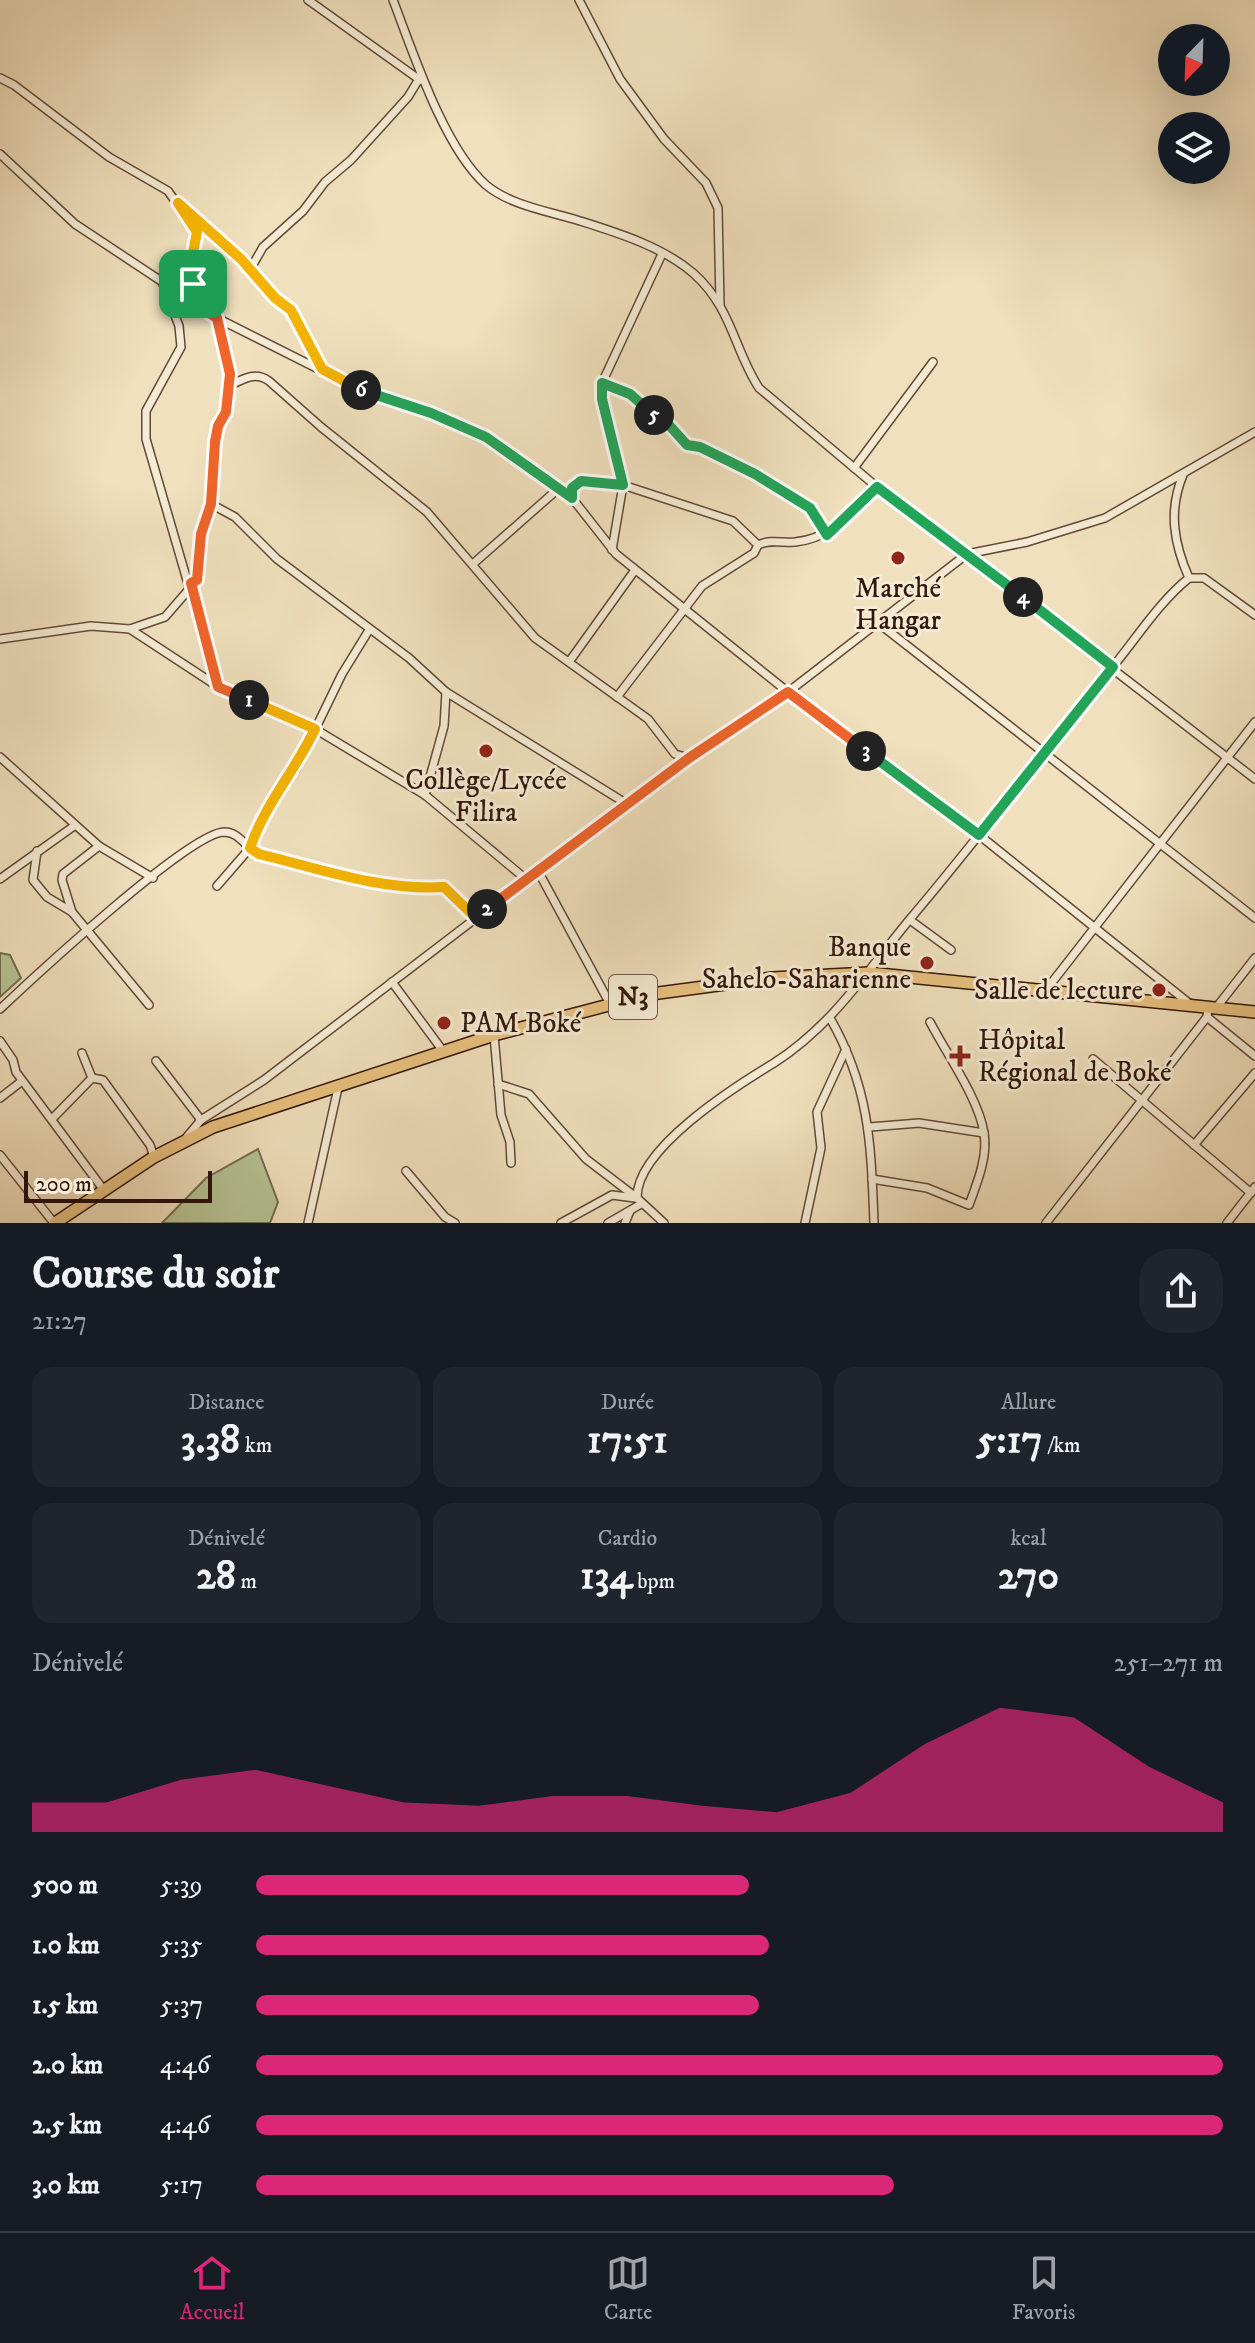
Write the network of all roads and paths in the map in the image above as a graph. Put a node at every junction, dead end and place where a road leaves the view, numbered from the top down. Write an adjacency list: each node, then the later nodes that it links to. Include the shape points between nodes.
1 (308, 0): 5 (street)
2 (393, 0): 5 (street)
3 (579, 0): 12 (street, via 620,79 664,139 706,183 718,208)
4 (0, 78): 7 (street, via 117,162 168,191)
5 (422, 81): 8 (street, via 486,184 515,202 611,231); 9 (street, via 263,247)
6 (0, 154): 10 (street, via 75,224)
7 (178, 203): 9 (street); 11 (street, via 197,232 194,281)
8 (662, 254): 12 (street, via 694,274); 16 (street)
9 (251, 268): 15 (street, via 291,310)
10 (163, 284): 11 (street); 33 (street, via 181,347 146,411 146,439)
11 (187, 298): 13 (street)
12 (720, 307): 19 (street, via 759,388)
13 (217, 318): 15 (street); 17 (street, via 229,360)
14 (933, 362): 19 (street)
15 (322, 369): 23 (street, via 364,392 486,437)
16 (602, 383): 21 (street); 26 (street, via 630,394 687,445 755,474 810,508)
17 (229, 386): 25 (street, via 215,442); 30 (street, via 249,376 269,381 427,512)
18 (1255, 432): 20 (street)
19 (854, 468): 22 (street)
20 (1183, 475): 29 (street, via 1105,518); 32 (street, via 1174,540)
21 (623, 485): 24 (street, via 581,481 572,488); 27 (street, via 733,521); 28 (street)
22 (877, 487): 26 (street); 29 (street)
23 (558, 489): 24 (street); 30 (street)
24 (572, 498): 28 (street)
25 (211, 504): 33 (street, via 201,534 197,580); 38 (street, via 235,517 277,559)
26 (827, 535): 27 (street)
27 (758, 545): 34 (street, via 736,567 702,586)
28 (612, 550): 31 (street)
29 (967, 554): 36 (street); 41 (street)
30 (474, 563): 40 (street, via 535,638)
31 (635, 570): 34 (street); 40 (street)
32 (1189, 578): 35 (street, via 1204,578); 41 (street)
33 (191, 583): 37 (street, via 165,617); 42 (street)
34 (684, 608): 44 (street); 45 (street)
35 (1255, 615)
36 (877, 622): 44 (street); 48 (street)
37 (130, 629): 39 (street, via 91,626); 42 (street)
38 (369, 630): 43 (street); 47 (street)
39 (0, 639)
40 (569, 662): 45 (street)
41 (1113, 667): 48 (street); 50 (street)
42 (218, 687): 47 (street)
43 (446, 692): 53 (street, via 444,726); 54 (street)
44 (788, 692): 51 (street); 56 (street)
45 (617, 697): 51 (street, via 648,719 675,754)
46 (1255, 722): 50 (street)
47 (315, 729): 53 (street); 59 (street, via 296,769 270,801)
48 (1043, 752): 56 (street); 57 (street)
49 (0, 757): 55 (street)
50 (1227, 757): 52 (street); 57 (street)
51 (689, 758): 54 (street)
52 (1255, 779)
53 (425, 795): 64 (street)
54 (627, 804): 61 (street)
55 (74, 826): 58 (street); 60 (street)
56 (979, 835): 69 (street); 70 (street)
57 (1161, 841): 68 (street); 70 (street)
58 (99, 846): 62 (street); 66 (street, via 63,874)
59 (250, 848): 62 (street, via 234,834 221,832); 65 (street); 67 (street, via 407,889 444,887)
60 (37, 851): 63 (street); 66 (street, via 33,880 47,897)
61 (538, 871): 64 (street); 77 (street)
62 (153, 878): 71 (street)
63 (0, 879)
64 (527, 880): 67 (street)
65 (217, 886)
66 (72, 912): 71 (street)
67 (476, 918): 75 (street)
68 (1255, 918)
69 (910, 920): 72 (street); 74 (street)
70 (1095, 928): 76 (street); 79 (street)
71 (86, 929): 78 (street); 80 (street)
72 (951, 950)
73 (1255, 958): 81 (street)
74 (869, 973): 76 (highway, N3); 77 (highway, N3, via 772,978); 83 (street)
75 (392, 982): 88 (street); 101 (street, via 264,1080)
76 (1046, 990): 79 (highway, N3)
77 (609, 1002): 85 (highway, N3)
78 (149, 1005)
79 (1192, 1005): 81 (highway, N3)
80 (0, 1009)
81 (1211, 1011): 82 (highway, N3); 90 (street); 99 (street)
82 (1255, 1012)
83 (830, 1018): 87 (street); 113 (street, via 804,1044 716,1099 645,1165 637,1186)
84 (930, 1022): 103 (street)
85 (494, 1035): 88 (highway, N3); 96 (street)
86 (0, 1041): 95 (street)
87 (847, 1048): 102 (street); 122 (street, via 817,1112 821,1148)
88 (443, 1051): 97 (highway, N3)
89 (82, 1053): 94 (street)
90 (1255, 1056)
91 (1093, 1059): 99 (street)
92 (156, 1061): 101 (street)
93 (1255, 1073): 105 (street)
94 (92, 1078): 100 (street); 107 (street, via 103,1080)
95 (22, 1081): 98 (street); 100 (street)
96 (498, 1084): 108 (street); 113 (street, via 529,1094 586,1159)
97 (338, 1088): 104 (highway, N3); 116 (street)
98 (0, 1098)
99 (1142, 1100): 105 (street); 124 (street)
100 (53, 1118): 111 (street)
101 (201, 1120): 104 (street)
102 (870, 1127): 103 (street, via 919,1123); 110 (street)
103 (984, 1133): 110 (street, via 980,1175 969,1205 927,1188)
104 (185, 1140): 107 (highway, N3)
105 (1194, 1145): 112 (street)
106 (0, 1155): 115 (street)
107 (154, 1157): 111 (highway, N3)
108 (511, 1163)
109 (406, 1171): 117 (street)
110 (872, 1179): 123 (street)
111 (103, 1189): 115 (highway, N3)
112 (1253, 1190): 125 (street)
113 (639, 1201): 114 (street); 118 (street, via 612,1195); 121 (street)
114 (630, 1211): 119 (street); 120 (street)
115 (55, 1223)
116 (308, 1223)
117 (455, 1223)
118 (561, 1223)
119 (608, 1223)
120 (625, 1223)
121 (664, 1223)
122 (805, 1223)
123 (874, 1223)
124 (1046, 1223)
125 (1227, 1223)

